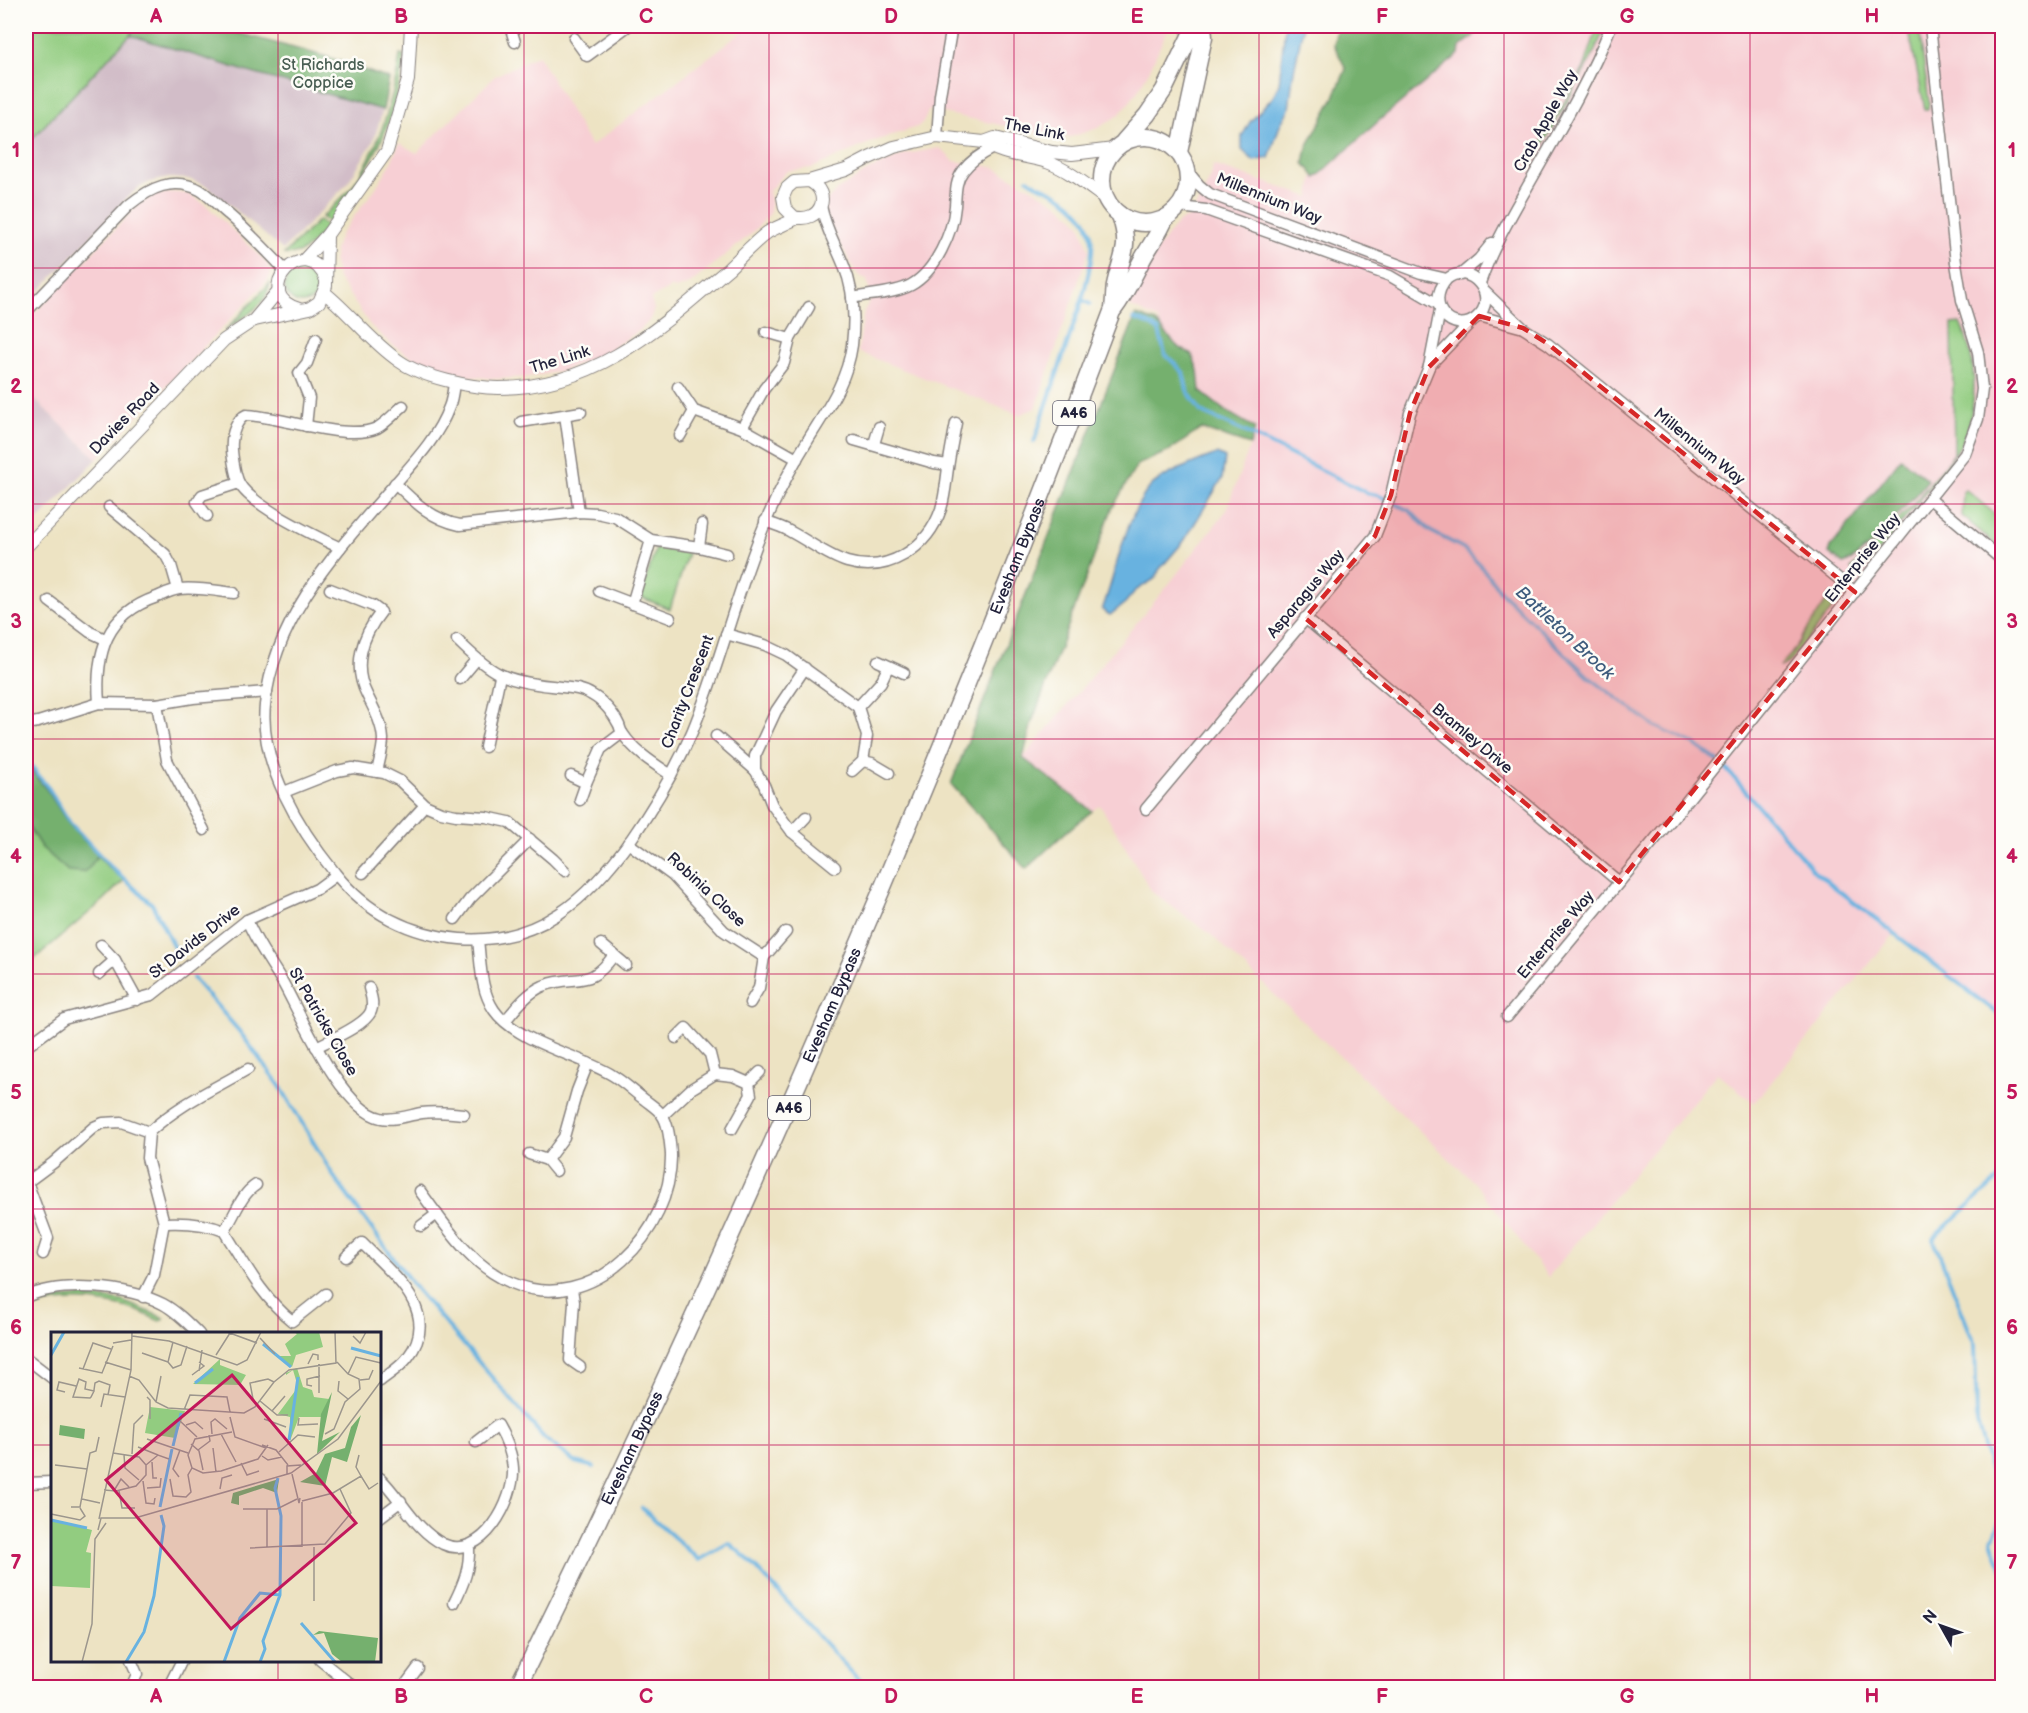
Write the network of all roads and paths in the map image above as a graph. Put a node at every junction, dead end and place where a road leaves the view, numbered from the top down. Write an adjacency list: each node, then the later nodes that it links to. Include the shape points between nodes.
1 (411, 26): 28 (street, via 408,80 387,151)
2 (510, 26): 10 (street)
3 (628, 26): 9 (street, via 587,56)
4 (952, 26): 11 (street, via 939,95)
5 (1195, 26): 13 (highway, via 1164,90)
6 (1203, 26): 14 (highway, via 1204,37)
7 (1611, 26): 26 (street, Crab Apple Way, via 1599,57)
8 (1930, 26): 70 (street, Enterprise Way, via 1956,263 1962,300 1978,352 1982,389 1978,420 1965,454)
9 (574, 38)
10 (515, 42)
11 (937, 137): 12 (street, The Link); 15 (street, The Link, via 894,147)
12 (988, 145): 13 (street, The Link, via 995,138 1072,154); 19 (street, The Link, via 1047,162); 37 (street, via 963,171 949,231 936,261 907,286)
13 (1119, 145): 14 (highway, via 1149,136); 19 (highway, via 1107,158 1103,170)
14 (1179, 152): 16 (highway)
15 (846, 170): 17 (street, The Link); 18 (street, The Link)
16 (1188, 172): 21 (highway, via 1189,184); 32 (street, Millennium Way, via 1210,194 1421,273)
17 (809, 181): 18 (street, via 819,189); 20 (street, The Link, via 790,184 784,192)
18 (821, 200): 23 (street, The Link, via 815,214); 25 (street, Charity Crescent)
19 (1107, 200): 22 (highway)
20 (784, 205): 23 (street, via 790,214); 27 (street, The Link)
21 (1179, 207): 24 (highway); 40 (street, Millennium Way, via 1206,210 1390,276)
22 (1120, 215): 24 (highway, via 1139,223); 43 (highway, Evesham Bypass / A46, via 1126,249 1115,285)
23 (803, 218): 25 (street); 27 (street, The Link)
24 (1165, 219): 43 (highway, Evesham Bypass / A46, via 1127,292)
25 (825, 227): 37 (street, Charity Crescent, via 846,271)
26 (1504, 229): 31 (street, Crab Apple Way); 34 (street, Crab Apple Way, via 1486,264)
27 (768, 232): 52 (street, The Link, via 636,345 601,365 553,383 522,388)
28 (327, 235): 29 (street); 33 (street)
29 (303, 261): 30 (street); 33 (street, via 320,269)
30 (284, 269): 35 (street, Davies Road); 44 (street, via 202,191 171,184 146,191 129,206)
31 (1460, 275): 32 (street); 34 (street, Millennium Way, via 1472,277)
32 (1447, 279): 40 (street, via 1438,296)
33 (326, 280): 36 (street)
34 (1483, 287): 45 (street, via 1484,308); 47 (street, Millennium Way)
35 (279, 290): 42 (street, via 286,303); 46 (street, Davies Road)
36 (325, 293): 38 (street); 39 (street, The Link)
37 (852, 298): 66 (street, Charity Crescent, via 852,340 843,379)
38 (315, 305): 39 (street); 42 (street, Davies Road)
39 (343, 307): 52 (street, The Link, via 361,330 400,362)
40 (1439, 307): 45 (street, Millennium Way, via 1448,319 1456,322); 51 (street, Asparagus Way)
41 (809, 308): 50 (street)
42 (299, 309): 46 (street, Davies Road)
43 (1113, 309): 194 (highway, Evesham Bypass / A46, via 944,742 828,1018 659,1392)
44 (26, 312)
45 (1475, 318): 47 (street, Millennium Way); 51 (street, Asparagus Way)
46 (254, 320): 77 (street, Davies Road, via 224,340)
47 (1523, 328): 85 (street, Millennium Way, via 1548,344)
48 (766, 332): 50 (street)
49 (316, 339): 60 (street, via 299,374 309,398)
50 (790, 339): 62 (street, via 784,363)
51 (1429, 367): 90 (street, Asparagus Way, via 1410,413 1391,495 1375,536)
52 (454, 383): 69 (street, Charity Crescent, via 449,407 436,433)
53 (678, 387): 55 (street)
54 (403, 406): 60 (street, via 377,428 354,432)
55 (694, 411): 62 (street); 63 (street)
56 (581, 412): 57 (street)
57 (565, 415): 58 (street); 72 (street)
58 (521, 422)
59 (956, 423): 67 (street)
60 (306, 426): 68 (street, via 252,415 241,417 232,438)
61 (879, 427): 65 (street)
62 (742, 428): 66 (street)
63 (680, 436)
64 (854, 440): 65 (street)
65 (874, 444): 67 (street)
66 (797, 459): 74 (street, Charity Crescent)
67 (948, 465): 74 (street, via 941,510 931,530 918,546 892,561 871,566 849,563)
68 (239, 483): 73 (street, via 202,495 197,502); 79 (street, via 282,517)
69 (395, 483): 72 (street, via 426,511 460,525); 79 (street, Charity Crescent)
70 (1930, 499): 81 (street); 85 (street, Enterprise Way)
71 (109, 507): 82 (street, via 165,554)
72 (579, 512): 76 (street, via 615,517)
73 (207, 516)
74 (765, 522): 91 (street, Charity Crescent)
75 (702, 524): 78 (street)
76 (651, 540): 78 (street); 88 (street)
77 (26, 547)
78 (699, 547): 80 (street)
79 (340, 548): 99 (street, Charity Crescent, via 303,597 275,660)
80 (727, 554)
81 (2002, 560)
82 (178, 589): 86 (street); 92 (street, via 136,605)
83 (330, 589): 110 (street, via 381,612 367,633 359,667 383,740)
84 (599, 591): 88 (street)
85 (1855, 592): 128 (street, Enterprise Way)
86 (234, 593)
87 (49, 601): 92 (street)
88 (632, 604): 89 (street)
89 (670, 618)
90 (1305, 618): 118 (street, Asparagus Way); 128 (street, Bramley Drive)
91 (726, 634): 95 (street, via 765,645); 112 (street, Charity Crescent, via 692,732)
92 (105, 639): 100 (street, via 99,663)
93 (457, 640): 94 (street)
94 (476, 660): 97 (street); 98 (street)
95 (805, 668): 102 (street); 108 (street, via 776,711 755,756)
96 (904, 673): 102 (street, via 883,664 880,682)
97 (500, 676): 104 (street, via 591,694 608,709); 106 (street)
98 (460, 679)
99 (267, 692): 101 (street); 115 (street, Charity Crescent, via 264,708 268,747)
100 (99, 703): 101 (street); 103 (street)
101 (157, 704): 120 (street, via 167,759)
102 (858, 707): 107 (street, via 867,736)
103 (27, 724)
104 (622, 733): 112 (street, via 643,756); 114 (street, via 601,750)
105 (716, 736): 108 (street)
106 (485, 747)
107 (863, 761): 109 (street); 111 (street)
108 (755, 770): 121 (street, via 772,805)
109 (852, 771)
110 (377, 772): 115 (street, via 353,768 337,771); 117 (street, via 400,781)
111 (890, 773)
112 (671, 775): 123 (street, Charity Crescent)
113 (571, 776): 114 (street)
114 (586, 783): 116 (street)
115 (284, 792): 127 (street, Charity Crescent, via 311,842)
116 (580, 800)
117 (425, 805): 122 (street, via 456,815 509,822); 126 (street)
118 (1146, 809)
119 (806, 817): 121 (street)
120 (204, 830)
121 (792, 832): 124 (street)
122 (530, 839): 125 (street); 129 (street)
123 (628, 843): 132 (street, Charity Crescent, via 590,890 541,925 510,936); 136 (street, Robinia Close, via 673,876 724,931)
124 (835, 867)
125 (565, 871)
126 (363, 873)
127 (336, 876): 130 (street, St Davids Drive, via 317,889); 132 (street, Charity Crescent, via 362,901 404,927 433,936)
128 (1619, 882): 143 (street, Enterprise Way)
129 (455, 919)
130 (247, 920): 141 (street, St Davids Drive, via 152,995); 147 (street, St Patricks Close)
131 (786, 932): 136 (street)
132 (478, 940): 144 (street, via 485,991)
133 (601, 944): 135 (street)
134 (101, 945): 137 (street, St Davids Drive)
135 (614, 955): 138 (street); 144 (street, via 598,974 588,979 544,986 531,993)
136 (764, 957): 142 (street, via 759,988)
137 (115, 960): 139 (street); 141 (street, St Davids Drive)
138 (626, 965)
139 (99, 974)
140 (369, 988): 147 (street, via 373,1002 368,1017)
141 (137, 1000): 146 (street, St Davids Drive, via 64,1019)
142 (750, 1004)
143 (1507, 1017)
144 (505, 1021): 148 (street, via 528,1037)
145 (676, 1038): 151 (street, via 686,1028 710,1054)
146 (26, 1047)
147 (316, 1047): 153 (street, St Patricks Close, via 356,1103 374,1115 382,1118 433,1112)
148 (588, 1063): 154 (street, via 612,1075); 158 (street, via 564,1137)
149 (248, 1069): 156 (street, via 192,1098)
150 (760, 1072): 152 (street)
151 (715, 1074): 152 (street); 154 (street, via 691,1089)
152 (749, 1083): 155 (street, via 752,1095)
153 (464, 1114)
154 (663, 1115): 169 (street, via 671,1168 665,1200 656,1219 617,1266)
155 (732, 1129)
156 (149, 1132): 160 (street, via 121,1122 103,1123); 164 (street, via 147,1158)
157 (529, 1154): 158 (street)
158 (547, 1160): 159 (street)
159 (556, 1171)
160 (26, 1183): 167 (street, via 48,1238)
161 (256, 1185): 166 (street, via 248,1190)
162 (420, 1191): 163 (street)
163 (437, 1214): 165 (street); 169 (street, via 465,1251 500,1278 529,1289)
164 (164, 1223): 166 (street); 172 (street, via 154,1275)
165 (421, 1226)
166 (224, 1231): 170 (street, via 263,1293 292,1321)
167 (43, 1254)
168 (346, 1257): 177 (street, via 362,1243 411,1295 419,1316 415,1348)
169 (572, 1289): 175 (street, via 570,1360)
170 (326, 1294)
171 (26, 1297): 172 (street, via 64,1288 100,1288)
172 (143, 1297): 173 (street, via 163,1304)
173 (197, 1332)
174 (26, 1358): 176 (street)
175 (580, 1367)
176 (51, 1377)
177 (381, 1380)
178 (476, 1442): 184 (street, via 498,1425 510,1447 514,1469 505,1507 484,1537)
179 (381, 1479): 182 (street)
180 (51, 1482): 181 (street)
181 (26, 1483)
182 (401, 1501): 183 (street); 184 (street, via 416,1522 444,1544)
183 (381, 1516)
184 (469, 1546): 185 (street, via 466,1581)
185 (454, 1603)
186 (131, 1662): 191 (street, via 137,1674)
187 (181, 1662): 190 (street)
188 (322, 1662): 192 (street)
189 (418, 1668): 193 (street)
190 (171, 1686)
191 (132, 1688)
192 (355, 1688)
193 (403, 1688)
194 (517, 1688)

